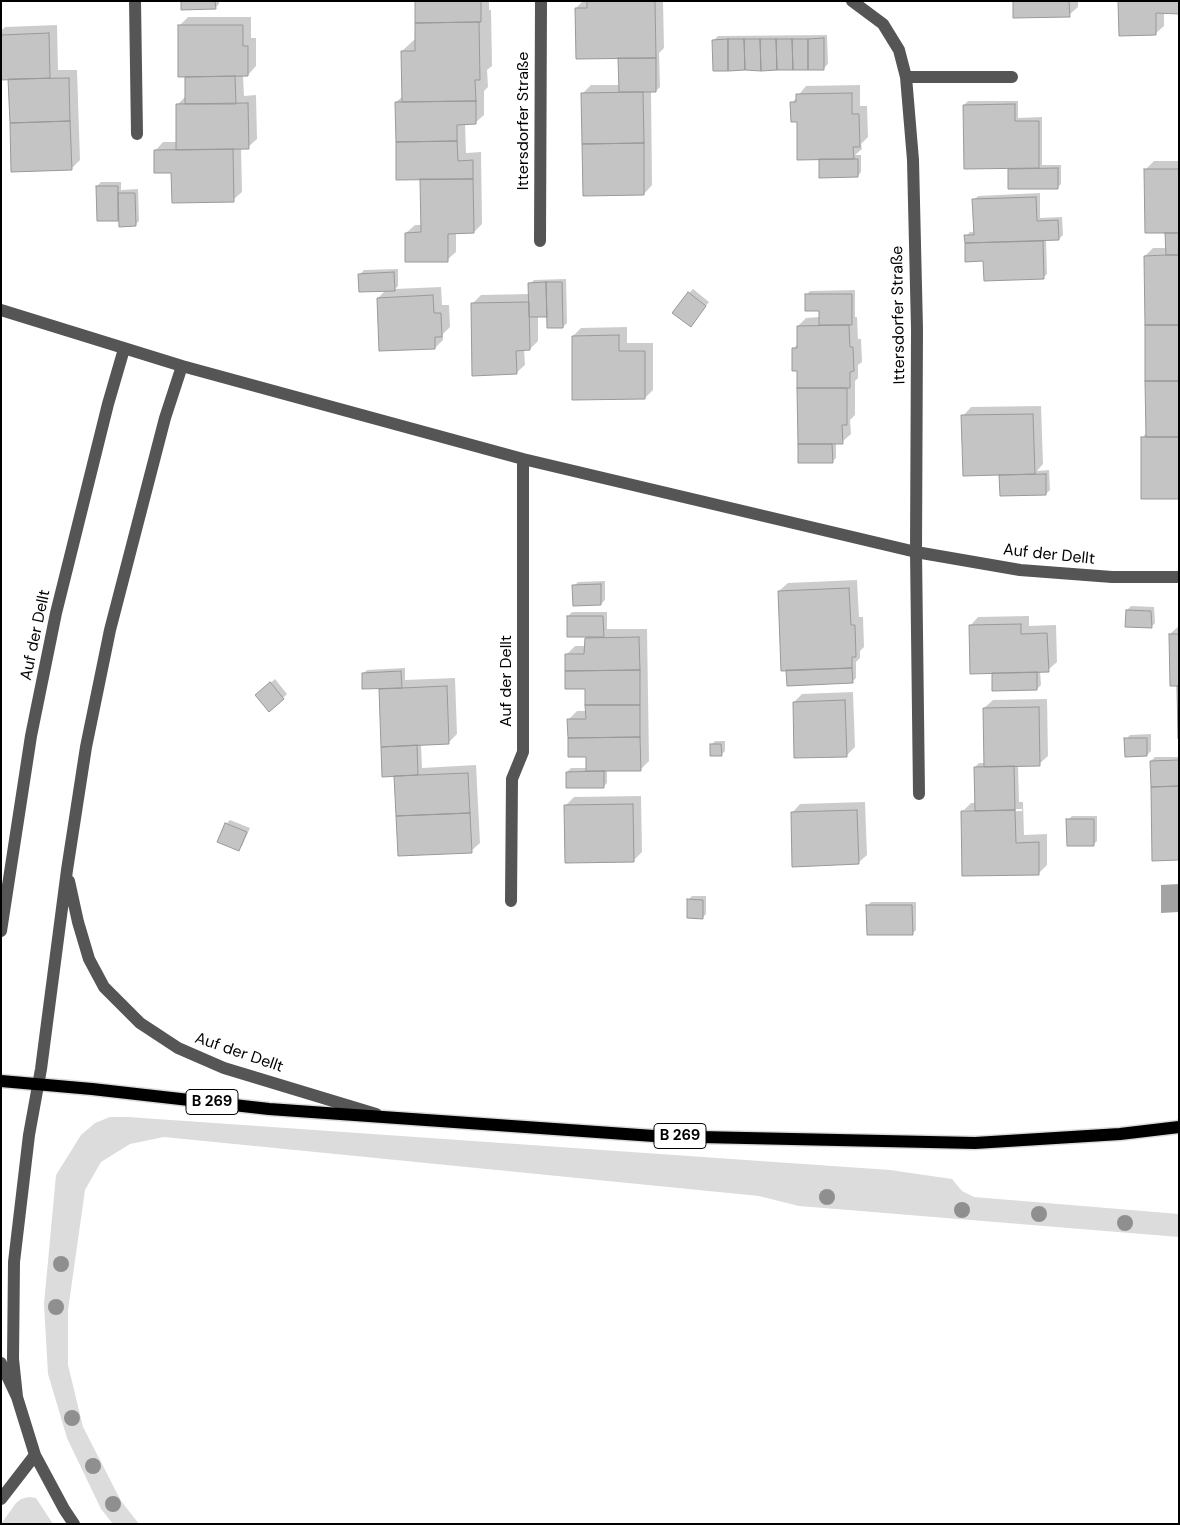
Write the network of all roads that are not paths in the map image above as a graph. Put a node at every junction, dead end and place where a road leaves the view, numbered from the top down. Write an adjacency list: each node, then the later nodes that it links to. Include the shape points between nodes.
1 (135, 1): 6 (street)
2 (541, 1): 7 (street, Ittersdorfer Straße)
3 (852, 1): 4 (street, Ittersdorfer Straße, via 883,24 899,50)
4 (906, 77): 5 (street); 12 (street, Ittersdorfer Straße, via 913,160 917,329)
5 (1012, 77)
6 (137, 134)
7 (540, 241)
8 (1, 310): 9 (street, Auf der Dellt)
9 (124, 350): 10 (street, Auf der Dellt); 17 (street, Auf der Dellt, via 56,613 31,736)
10 (182, 366): 11 (street, Auf der Dellt); 15 (street, Auf der Dellt, via 165,418 110,630 86,747)
11 (523, 459): 12 (street, Auf der Dellt); 16 (street, Auf der Dellt, via 523,752 512,779)
12 (916, 552): 13 (street, Auf der Dellt, via 1020,570 1112,577); 14 (street)
13 (1179, 577)
14 (919, 794)
15 (67, 870): 19 (street, Auf der Dellt); 20 (street, Auf der Dellt, via 89,959 104,987 140,1023 178,1048 224,1068)
16 (511, 901)
17 (1, 931)
18 (1, 1081): 19 (main road, B 269)
19 (39, 1084): 20 (main road, B 269, via 269,1109); 23 (street, Auf der Dellt, via 29,1135 14,1262)
20 (386, 1117): 21 (main road, B 269, via 654,1136 975,1144)
21 (1179, 1127)
22 (1, 1363): 23 (street)
23 (16, 1397): 24 (street)
24 (35, 1455): 25 (street); 26 (street)
25 (1, 1499)
26 (74, 1524)

